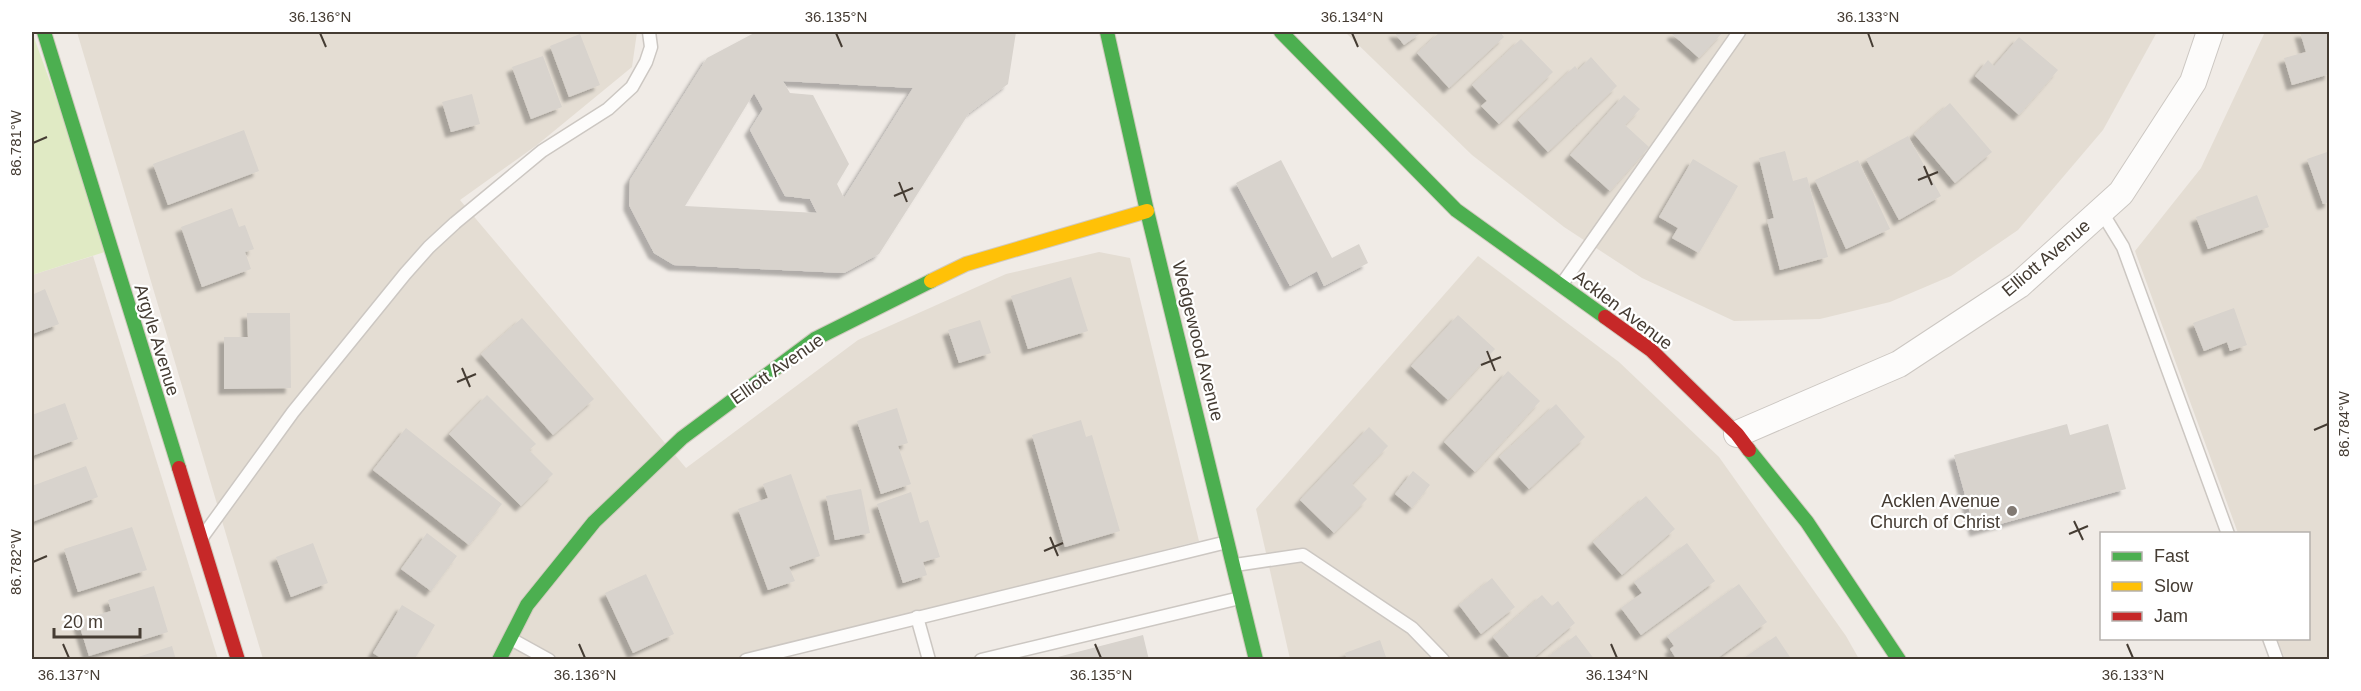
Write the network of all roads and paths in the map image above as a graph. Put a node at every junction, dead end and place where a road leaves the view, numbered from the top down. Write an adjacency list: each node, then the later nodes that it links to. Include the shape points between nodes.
1 (44, 32): 12 (street, Argyle Avenue)
2 (649, 32): 12 (lane, via 651,47 632,87 608,109 542,151 429,247 293,411)
3 (1107, 32): 7 (street, Wedgewood Avenue)
4 (1281, 32): 9 (street, Acklen Avenue, via 1456,210)
5 (1739, 32): 9 (lane)
6 (2210, 32): 8 (street, Elliott Avenue, via 2193,82 2121,193)
7 (1148, 211): 13 (street, Wedgewood Avenue); 17 (street, Elliott Avenue, via 966,264 815,339 682,438 594,522 527,605)
8 (2101, 211): 10 (street, Elliott Avenue, via 2019,285 1899,364); 11 (lane, via 2124,247)
9 (1561, 285): 10 (street, Acklen Avenue, via 1651,350)
10 (1737, 434): 27 (street, Acklen Avenue, via 1807,522)
11 (2227, 532)
12 (201, 539): 19 (street, Argyle Avenue)
13 (1228, 542): 14 (street, Wedgewood Avenue); 16 (lane)
14 (1234, 566): 15 (street, Wedgewood Avenue); 26 (lane, via 1303,555 1412,628)
15 (1242, 598): 24 (lane); 25 (street, Wedgewood Avenue)
16 (917, 617): 22 (lane); 23 (lane)
17 (510, 638): 20 (street, Elliott Avenue); 21 (lane)
18 (2269, 640): 28 (lane)
19 (238, 660)
20 (499, 660)
21 (549, 660)
22 (746, 660)
23 (929, 660)
24 (981, 660)
25 (1256, 660)
26 (1443, 660)
27 (1899, 660)
28 (2277, 660)

